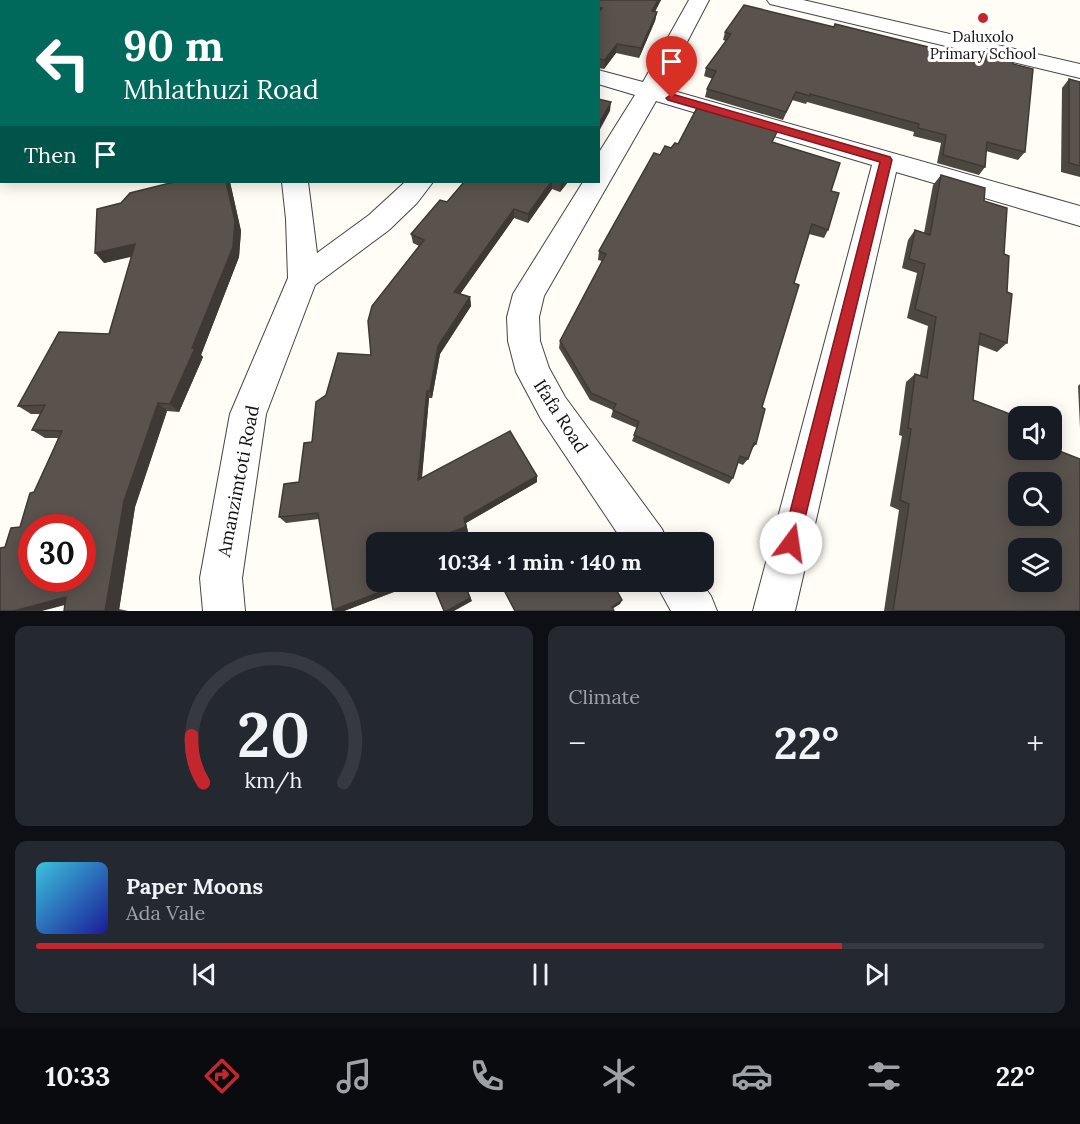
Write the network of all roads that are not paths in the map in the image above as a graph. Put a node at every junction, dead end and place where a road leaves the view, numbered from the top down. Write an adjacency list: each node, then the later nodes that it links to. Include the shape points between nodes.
1 (699, 0): 5 (street)
2 (777, 0): 3 (street)
3 (1080, 71)
4 (600, 78): 5 (street)
5 (650, 91): 6 (street); 7 (street)
6 (886, 160): 11 (street); 17 (street)
7 (600, 174)
8 (295, 183): 12 (street, Amanzimtoti Road)
9 (419, 183): 12 (street, via 399,207)
10 (595, 183): 13 (street, Ifafa Road, via 529,294 523,317 524,341 533,372 553,408)
11 (1080, 216)
12 (303, 278): 15 (street, Amanzimtoti Road, via 248,414 221,578)
13 (640, 532)
14 (683, 592): 16 (street)
15 (224, 611)
16 (696, 611)
17 (774, 611)

